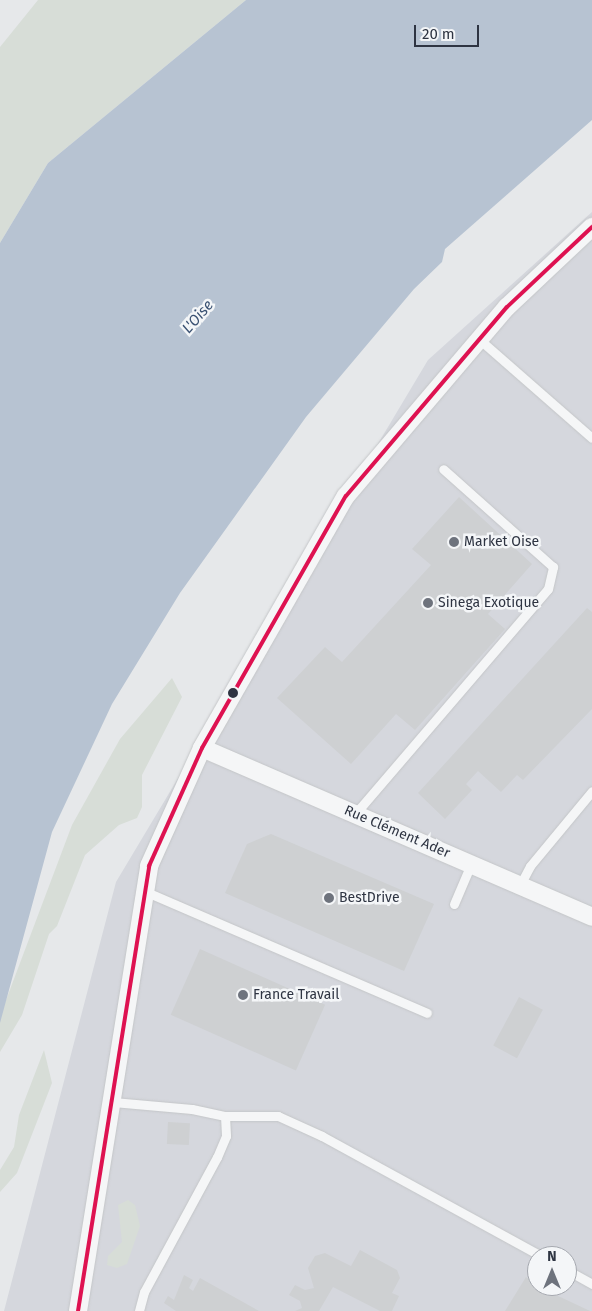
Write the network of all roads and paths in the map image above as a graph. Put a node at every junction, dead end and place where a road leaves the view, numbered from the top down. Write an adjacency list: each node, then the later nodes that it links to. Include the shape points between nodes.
1 (592, 227): 2 (street, via 507,307)
2 (479, 340): 3 (lane); 5 (street, via 346,496)
3 (592, 438)
4 (443, 469): 7 (lane, via 553,567 548,589)
5 (202, 748): 7 (street, Rue Clément Ader); 10 (street, via 149,866)
6 (592, 791): 9 (lane, via 530,866)
7 (355, 814): 8 (street, Rue Clément Ader)
8 (471, 864): 9 (street, Rue Clément Ader); 11 (lane)
9 (520, 885): 12 (street, Rue Clément Ader)
10 (144, 891): 13 (lane); 14 (street)
11 (454, 904)
12 (592, 916)
13 (427, 1013)
14 (113, 1102): 15 (lane, via 192,1109); 19 (street)
15 (225, 1116): 16 (lane, via 278,1116); 20 (lane, via 226,1136 217,1157 144,1292)
16 (527, 1248)
17 (577, 1276): 18 (lane)
18 (592, 1284)
19 (78, 1311)
20 (139, 1311)

